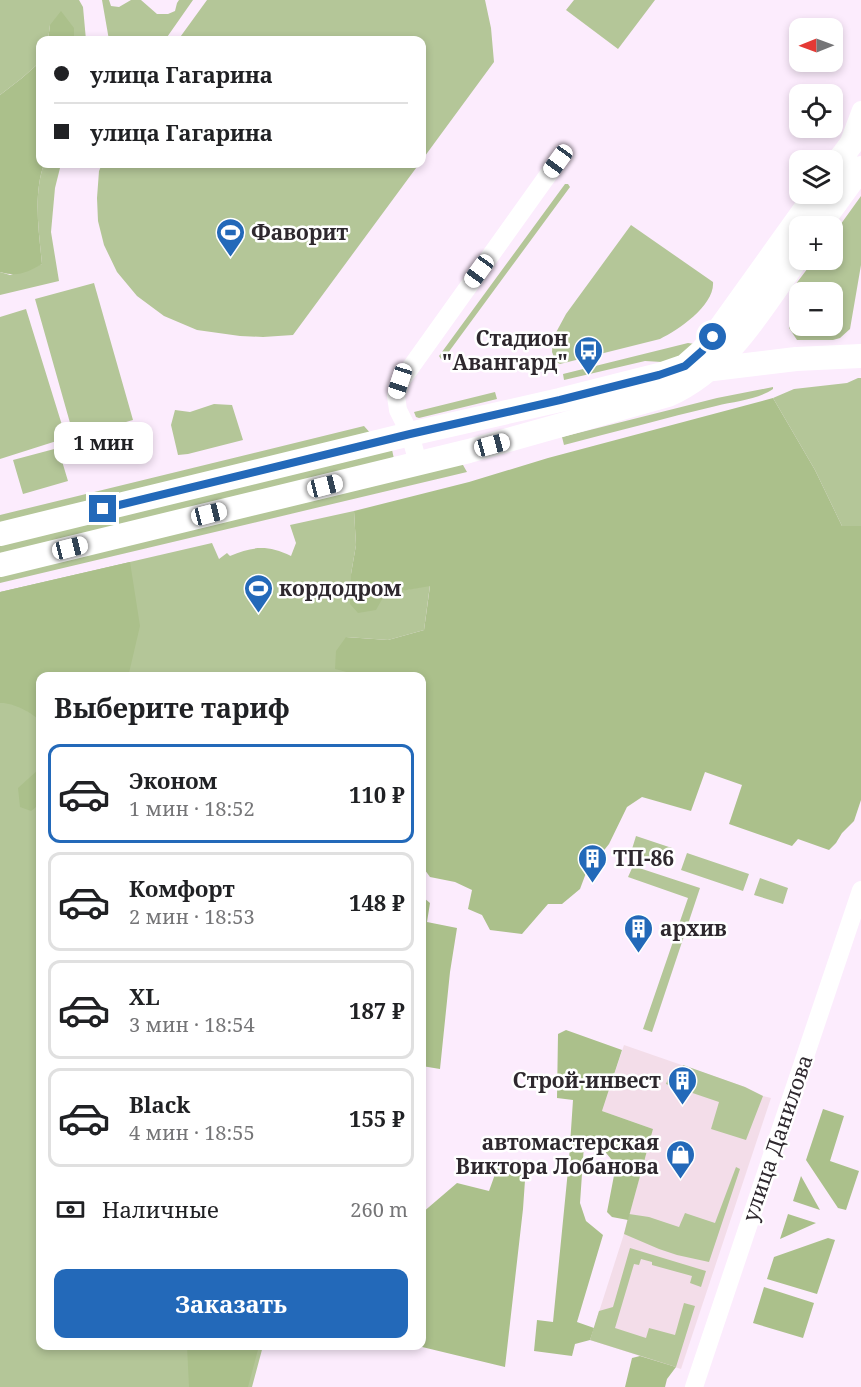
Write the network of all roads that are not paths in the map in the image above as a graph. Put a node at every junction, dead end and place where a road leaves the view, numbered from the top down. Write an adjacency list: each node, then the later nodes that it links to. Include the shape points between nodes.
1 (861, 110): 4 (street)
2 (861, 131): 4 (main road)
3 (558, 161): 11 (street, via 400,381 398,410)
4 (846, 164): 6 (main road)
5 (809, 204): 9 (main road, via 723,324)
6 (823, 216)
7 (789, 269): 10 (main road, via 737,342)
8 (861, 356): 10 (main road)
9 (685, 366): 10 (main road); 11 (main road, via 560,400)
10 (709, 370): 12 (main road, via 668,395)
11 (410, 434): 12 (street); 13 (main road)
12 (418, 463): 14 (main road)
13 (0, 534)
14 (0, 565)
15 (861, 890): 16 (street, улица Данилова)
16 (694, 1387)

